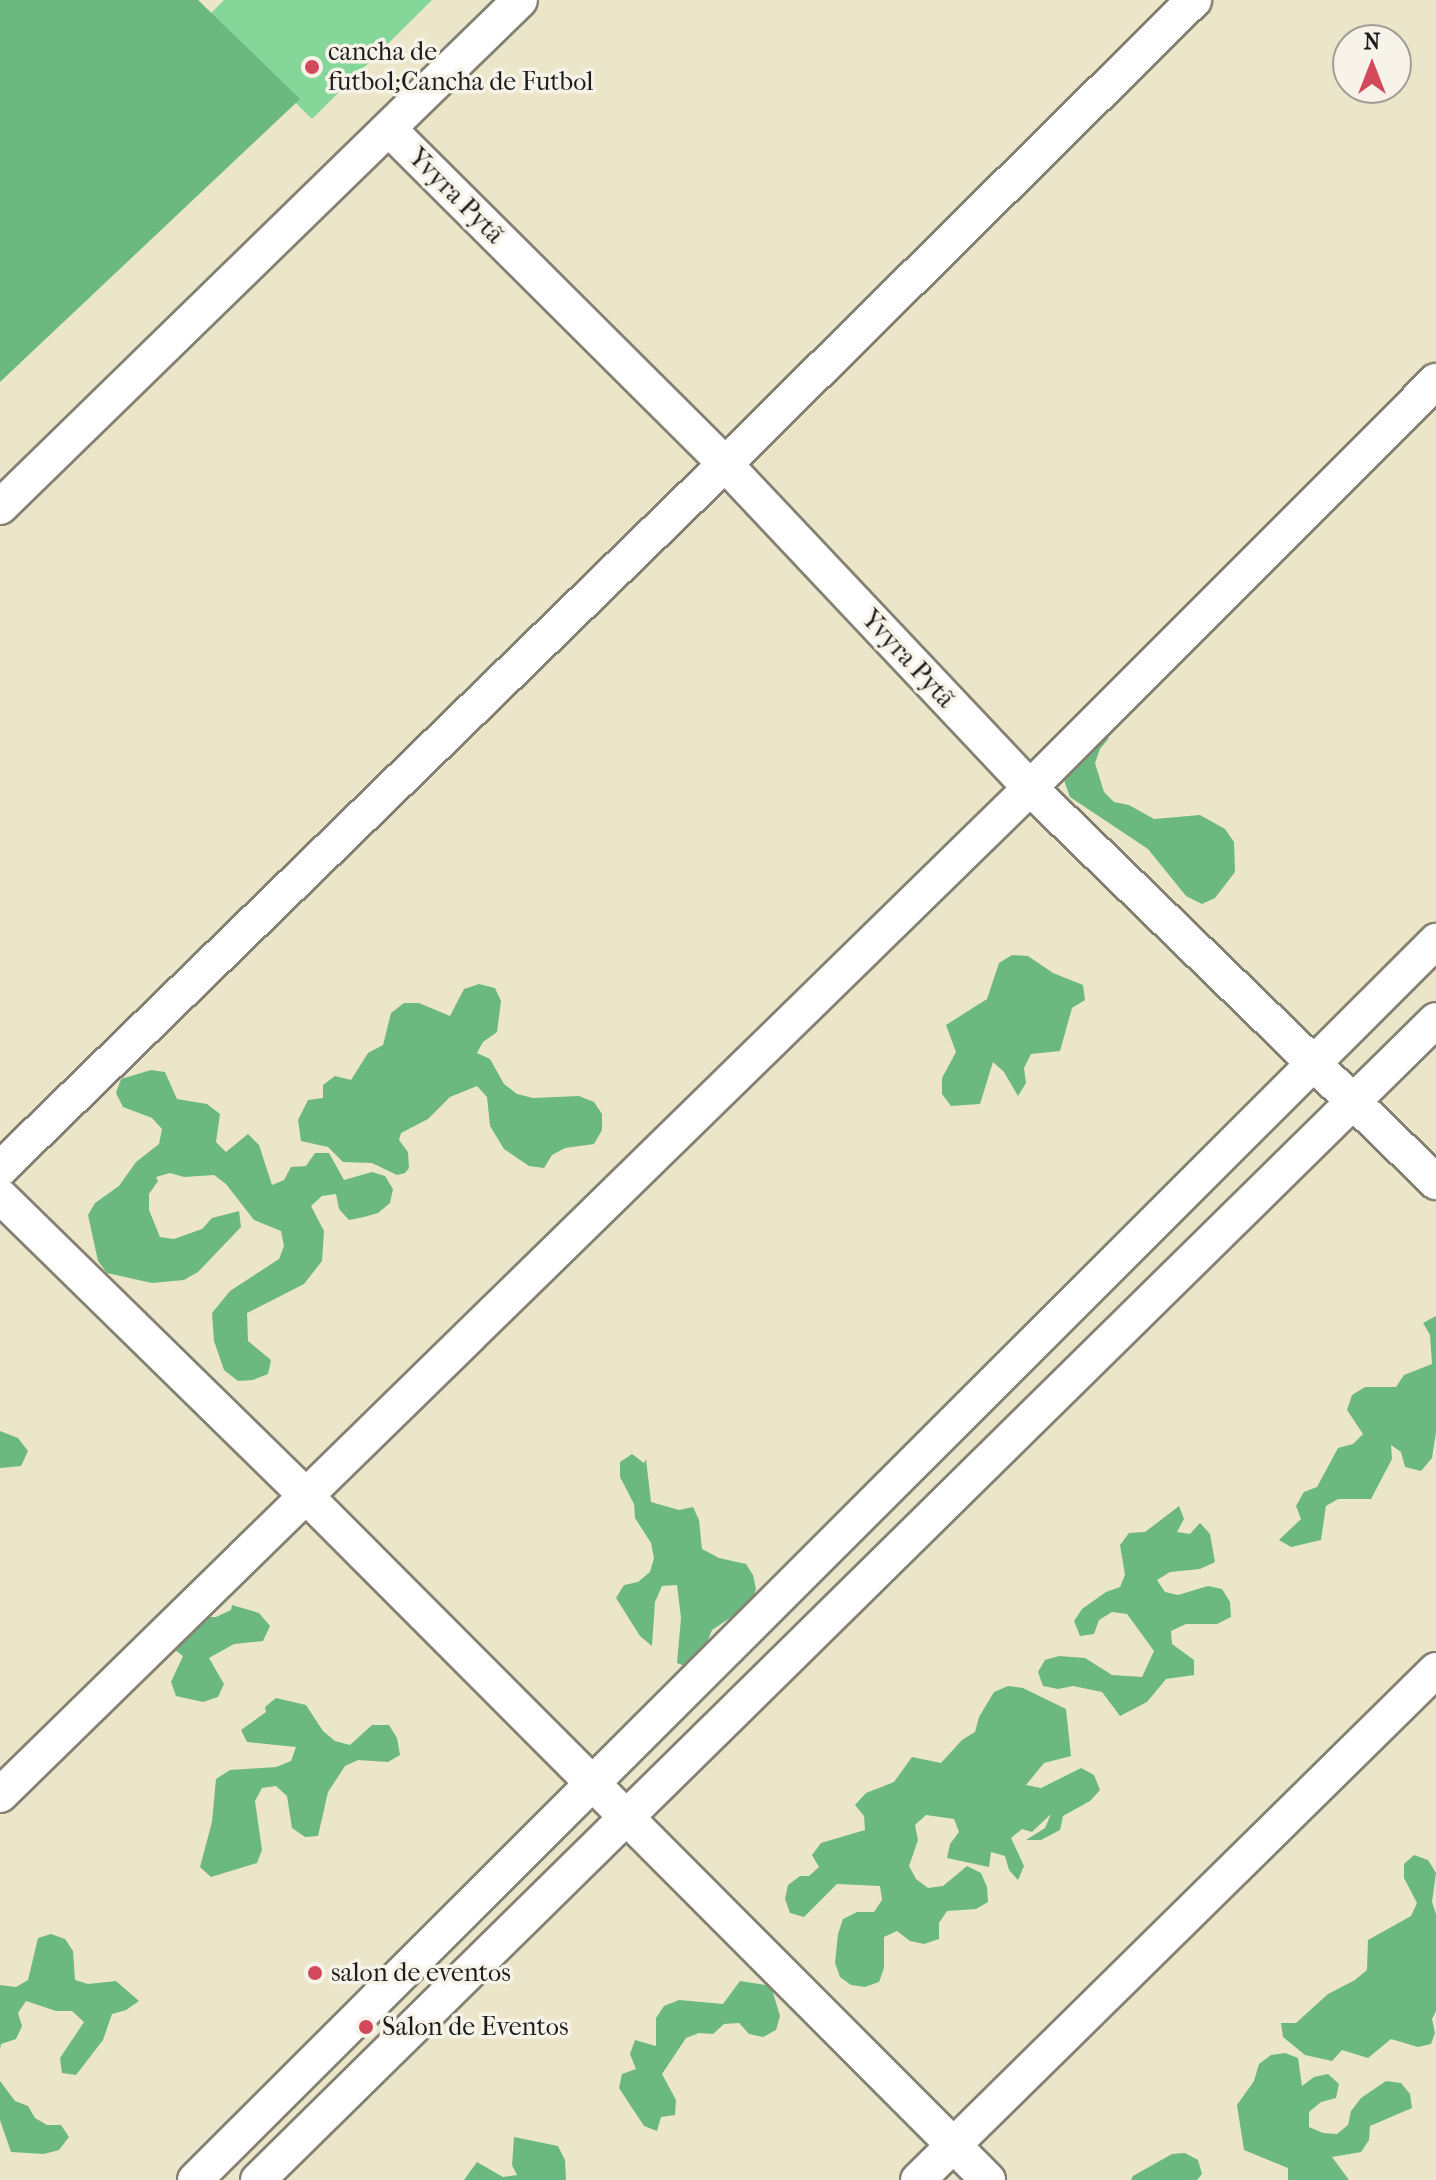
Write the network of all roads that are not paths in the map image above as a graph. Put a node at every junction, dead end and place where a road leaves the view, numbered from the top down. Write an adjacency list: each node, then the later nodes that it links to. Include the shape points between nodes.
1 (520, 0): 3 (street)
2 (1194, 0): 5 (street)
3 (389, 129): 5 (street, Yvyra Pytã); 6 (street)
4 (1436, 381): 7 (street)
5 (725, 464): 7 (street, Yvyra Pytã); 12 (street)
6 (0, 507)
7 (1030, 788): 10 (street, Yvyra Pytã); 15 (street)
8 (1436, 941): 10 (street)
9 (1436, 1020): 11 (street)
10 (1314, 1063): 11 (street, Yvyra Pytã); 17 (street)
11 (1354, 1102): 13 (street, Yvyra Pytã); 19 (street)
12 (0, 1169)
13 (1436, 1182)
14 (0, 1196): 15 (street)
15 (306, 1496): 17 (street); 18 (street)
16 (1436, 1670): 20 (street)
17 (591, 1785): 19 (street); 21 (street)
18 (0, 1795)
19 (626, 1820): 20 (street); 22 (street)
20 (953, 2144): 23 (street); 24 (street)
21 (195, 2180)
22 (258, 2180)
23 (918, 2180)
24 (988, 2180)

